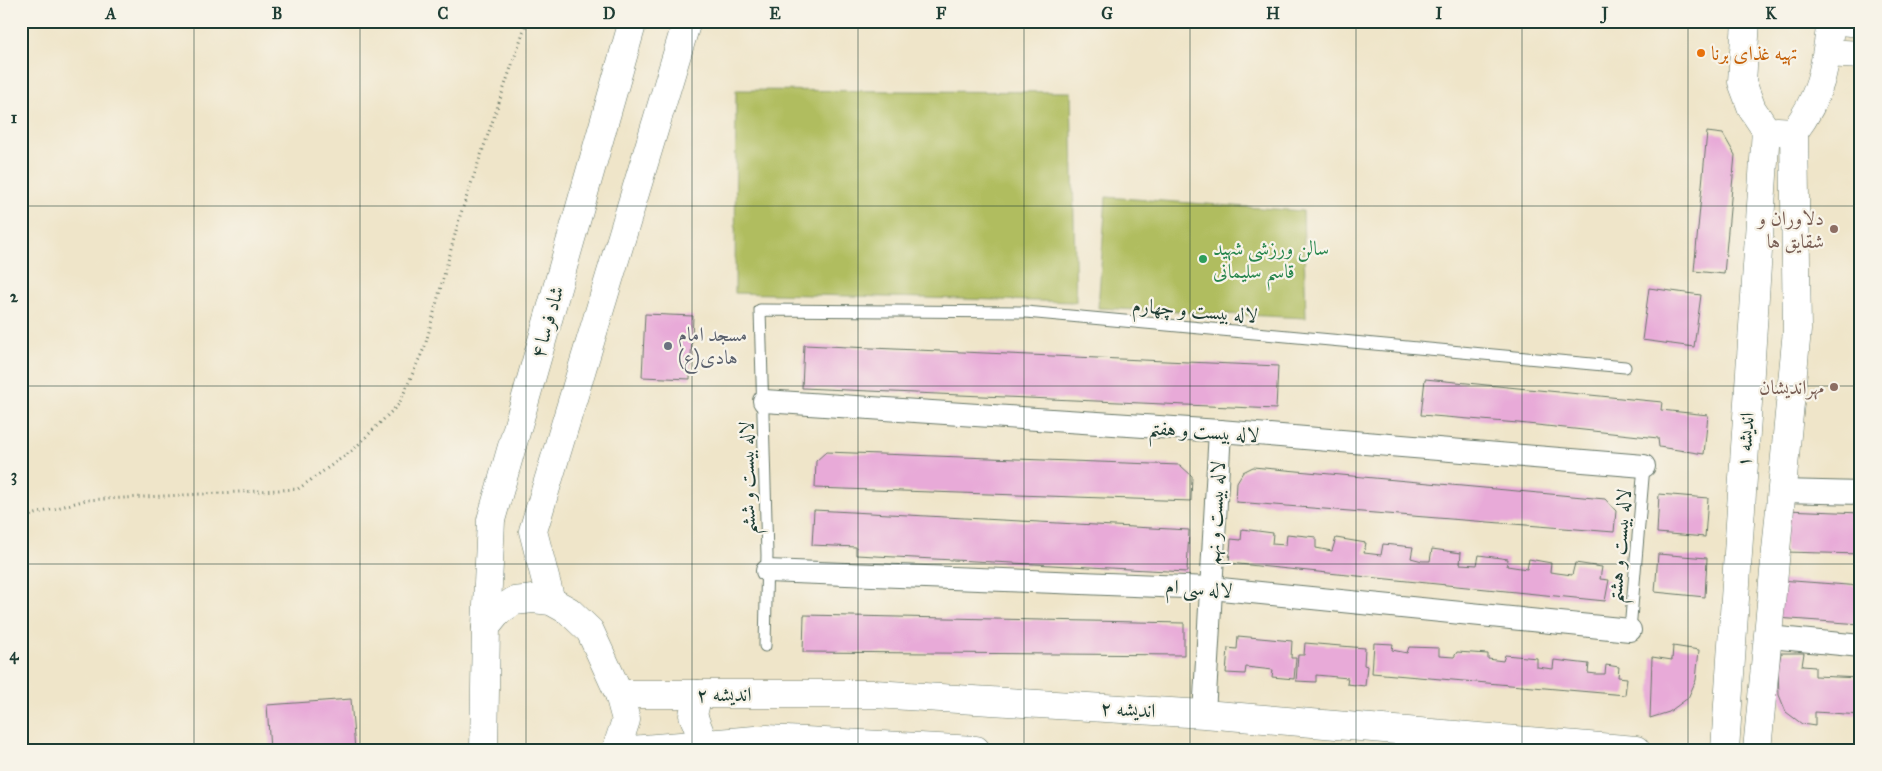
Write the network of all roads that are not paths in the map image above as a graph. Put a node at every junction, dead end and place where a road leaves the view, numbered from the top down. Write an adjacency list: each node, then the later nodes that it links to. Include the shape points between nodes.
1 (632, 21): 21 (street, شاد فرسا ۴, via 491,520)
2 (687, 21): 20 (street, via 532,531)
3 (1746, 21): 9 (street, via 1742,82 1752,108)
4 (1831, 21): 7 (street)
5 (1840, 21): 6 (street)
6 (1861, 23)
7 (1827, 53): 8 (street); 10 (street, via 1820,88 1810,112)
8 (1861, 55)
9 (1766, 130): 10 (street); 36 (street, اندیشه ۱)
10 (1794, 132): 16 (street, اندیشه ۱, via 1796,330)
11 (760, 310): 12 (lane, لاله بیست و چهارم, via 1026,312); 13 (lane, لاله بیست و ششم)
12 (1625, 367)
13 (764, 401): 14 (street, لاله بیست و هفتم); 18 (lane, لاله بیست و ششم)
14 (1220, 431): 15 (street, لاله بیست و هفتم); 19 (street, لاله بیست و نهم)
15 (1644, 466): 22 (lane, لاله بیست و هشتم)
16 (1782, 491): 17 (street); 23 (street, اندیشه ۱)
17 (1861, 493)
18 (767, 571): 19 (street, لاله سی ام); 24 (lane, لاله بیست و ششم)
19 (1211, 588): 22 (street, لاله سی ام); 28 (street, لاله بیست و نهم)
20 (551, 601): 21 (street, via 514,601); 26 (street, via 569,611 590,631)
21 (486, 627): 31 (street, شاد فرسا ۴)
22 (1630, 630)
23 (1768, 637): 25 (street); 37 (street, اندیشه ۱)
24 (764, 646)
25 (1861, 646)
26 (618, 694): 27 (street, اندیشه ۲); 32 (street, via 626,720)
27 (698, 694): 28 (street, اندیشه ۲, via 874,694); 29 (street, via 693,715)
28 (1204, 714): 35 (street, اندیشه ۲)
29 (704, 743): 30 (street); 33 (street)
30 (767, 744): 34 (street)
31 (484, 750)
32 (616, 750)
33 (631, 750)
34 (976, 750)
35 (1636, 750)
36 (1725, 750)
37 (1757, 750)

